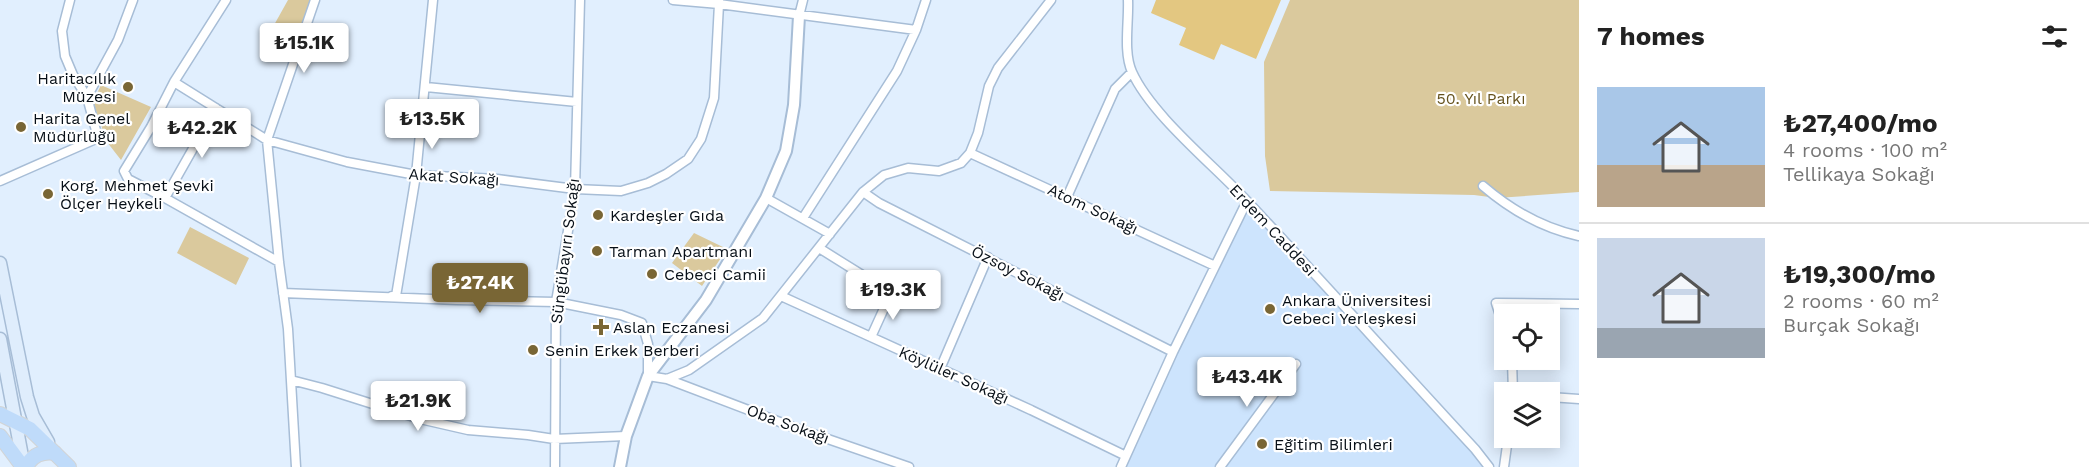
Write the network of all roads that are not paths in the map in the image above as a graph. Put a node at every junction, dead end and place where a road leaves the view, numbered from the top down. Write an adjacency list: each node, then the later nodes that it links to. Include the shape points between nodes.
1 (70, 0): 18 (street, via 62,31 64,56)
2 (133, 0): 18 (street, via 118,40)
3 (226, 0): 16 (street)
4 (315, 0): 21 (street)
5 (433, 0): 17 (street)
6 (580, 0): 19 (street, Süngübayırı Sokağı)
7 (673, 0): 12 (street)
8 (803, 0): 13 (street)
9 (926, 0): 14 (street)
10 (1052, 0): 22 (street, via 998,68)
11 (1128, 0): 15 (street)
12 (719, 2): 13 (street); 26 (street, Akat Sokağı, via 714,98 702,139 688,159 648,183 621,191)
13 (799, 16): 14 (street); 30 (street, via 794,105 786,151)
14 (916, 30): 32 (street, via 897,72)
15 (1132, 72): 28 (street, via 1115,89); 31 (street, Erdem Caddesi, via 1158,110)
16 (174, 82): 20 (street, Akat Sokağı); 29 (street, via 124,171 128,179)
17 (426, 87): 19 (street); 23 (street)
18 (87, 97): 24 (street, via 98,138)
19 (577, 102): 26 (street, Süngübayırı Sokağı)
20 (216, 108): 21 (street, Akat Sokağı); 29 (street)
21 (267, 140): 23 (street, Akat Sokağı, via 347,162); 37 (street)
22 (970, 153): 27 (street, via 961,163 939,171 908,168 884,175); 28 (street, Atom Sokağı)
23 (416, 175): 26 (street, Akat Sokağı, via 497,179); 41 (street)
24 (0, 182)
25 (1483, 186): 34 (street, via 1530,219)
26 (574, 189): 43 (street, Süngübayırı Sokağı)
27 (863, 192): 33 (street); 36 (street, Özsoy Sokağı)
28 (1067, 197): 39 (street, Atom Sokağı)
29 (165, 198): 37 (street)
30 (766, 198): 32 (street); 51 (street, via 706,300)
31 (1247, 201): 39 (street); 72 (street, Erdem Caddesi)
32 (803, 218): 33 (street)
33 (830, 234): 35 (street)
34 (1579, 236)
35 (819, 248): 42 (street); 46 (street, via 891,293)
36 (988, 257): 48 (street, Özsoy Sokağı); 50 (street)
37 (279, 262): 40 (street)
38 (0, 263): 62 (main road, via 27,397 33,416)
39 (1215, 266): 48 (street)
40 (284, 292): 41 (street); 53 (street)
41 (396, 296): 43 (street)
42 (781, 296): 46 (street, Köylüler Sokağı); 52 (street, via 763,318 689,370)
43 (556, 302): 51 (street, via 642,323 648,345); 60 (street, Süngübayırı Sokağı)
44 (1496, 304): 45 (street)
45 (1579, 304)
46 (872, 338): 50 (street, Köylüler Sokağı)
47 (0, 339): 57 (main road)
48 (1173, 352): 63 (street)
49 (1296, 364): 71 (street)
50 (940, 369): 63 (street, Köylüler Sokağı)
51 (648, 376): 52 (street, Oba Sokağı); 59 (street)
52 (668, 379): 69 (street, Oba Sokağı)
53 (291, 380): 60 (street, via 468,430); 66 (street)
54 (1560, 398): 55 (street)
55 (1579, 399)
56 (0, 414): 57 (main road)
57 (16, 421): 62 (main road); 64 (main road)
58 (0, 436): 64 (main road)
59 (626, 436): 60 (street); 68 (street)
60 (554, 439): 67 (street, Süngübayırı Sokağı)
61 (1507, 448): 73 (street)
62 (55, 453): 64 (main road, via 38,454); 65 (main road)
63 (1126, 456): 70 (street)
64 (24, 467)
65 (69, 467)
66 (296, 467)
67 (555, 467)
68 (620, 467)
69 (909, 467)
70 (1121, 467)
71 (1220, 467)
72 (1489, 467)
73 (1504, 467)

